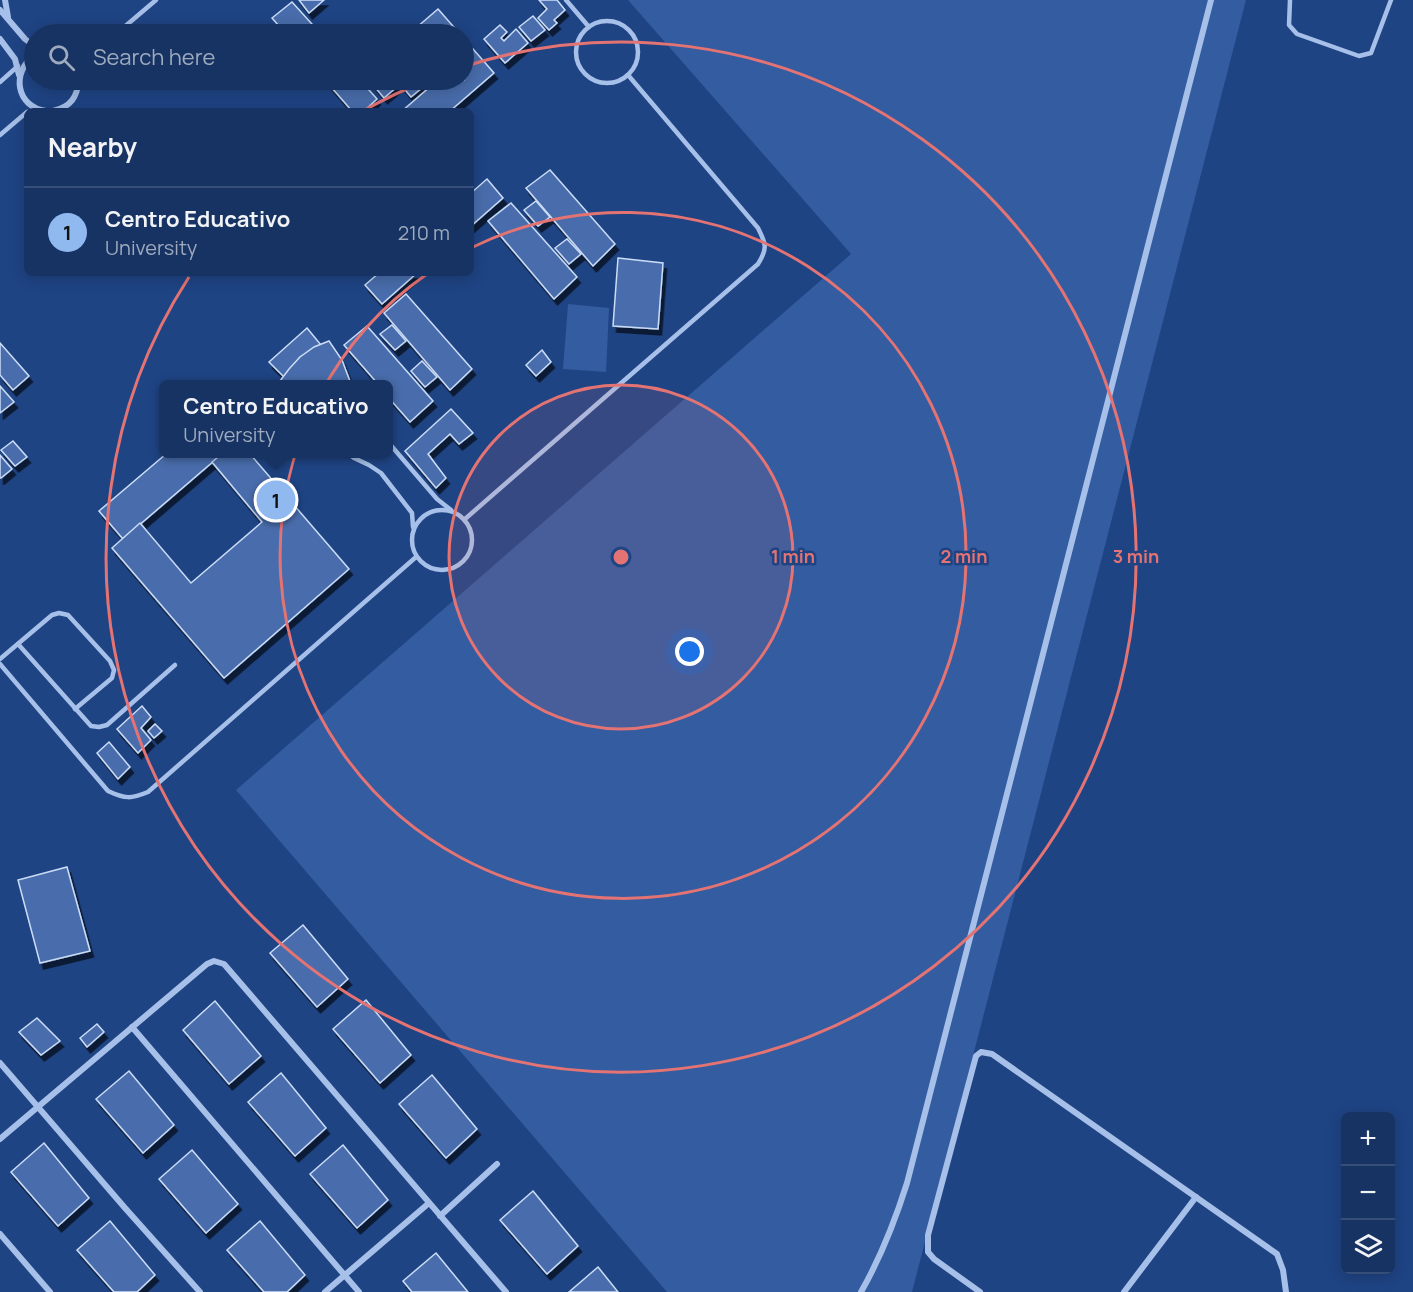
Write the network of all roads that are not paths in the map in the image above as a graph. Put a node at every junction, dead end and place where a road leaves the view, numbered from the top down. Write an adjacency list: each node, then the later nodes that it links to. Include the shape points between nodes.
1 (5, 0): 8 (street)
2 (156, 0): 9 (lane)
3 (566, 0): 10 (lane)
4 (1211, 0): 49 (street, via 907,1183 875,1269)
5 (1290, 0): 6 (lane, via 1289,24 1297,34 1359,56 1371,53)
6 (1391, 0)
7 (0, 10): 8 (street)
8 (12, 24): 11 (street)
9 (128, 24)
10 (589, 27): 15 (lane, via 609,21 619,23 635,37 638,57); 15 (lane, via 582,34 576,53 583,72 610,83)
11 (24, 38)
12 (0, 39): 14 (street)
13 (24, 65): 17 (street)
14 (18, 66): 16 (lane); 17 (street)
15 (628, 75): 26 (lane, via 758,228 765,242 765,254)
16 (0, 82)
17 (19, 83): 19 (street)
18 (78, 90): 20 (street)
19 (28, 108)
20 (63, 108)
21 (24, 114): 22 (lane)
22 (0, 135)
23 (393, 448): 25 (lane, via 437,499)
24 (354, 458): 27 (lane, via 381,473 412,513)
25 (452, 510): 26 (lane); 27 (lane, via 436,509 422,516)
26 (465, 519): 28 (lane, via 472,534 471,550 461,564 446,571 429,568)
27 (413, 528): 28 (lane, via 411,543)
28 (416, 557): 31 (lane, via 148,792 134,798 108,791)
29 (18, 644): 30 (lane); 33 (lane); 33 (lane, via 59,613 68,615 110,661 112,678)
30 (0, 659)
31 (0, 664)
32 (174, 665): 33 (lane, via 107,724 91,726)
33 (75, 709)
34 (132, 1027): 36 (street); 40 (street, via 207,964 224,964); 43 (street)
35 (0, 1063): 36 (street)
36 (38, 1107): 37 (street); 45 (street)
37 (0, 1138)
38 (497, 1164): 41 (street)
39 (1196, 1197): 50 (street, via 992,1054 981,1053 976,1056 928,1235 928,1252 934,1259); 51 (street); 52 (street, via 1277,1254)
40 (429, 1203): 41 (street); 43 (street)
41 (440, 1216): 48 (street)
42 (0, 1234): 44 (street)
43 (344, 1276): 46 (street); 47 (street)
44 (50, 1292)
45 (200, 1292)
46 (325, 1292)
47 (359, 1292)
48 (506, 1292)
49 (861, 1292)
50 (980, 1292)
51 (1124, 1292)
52 (1286, 1292)

